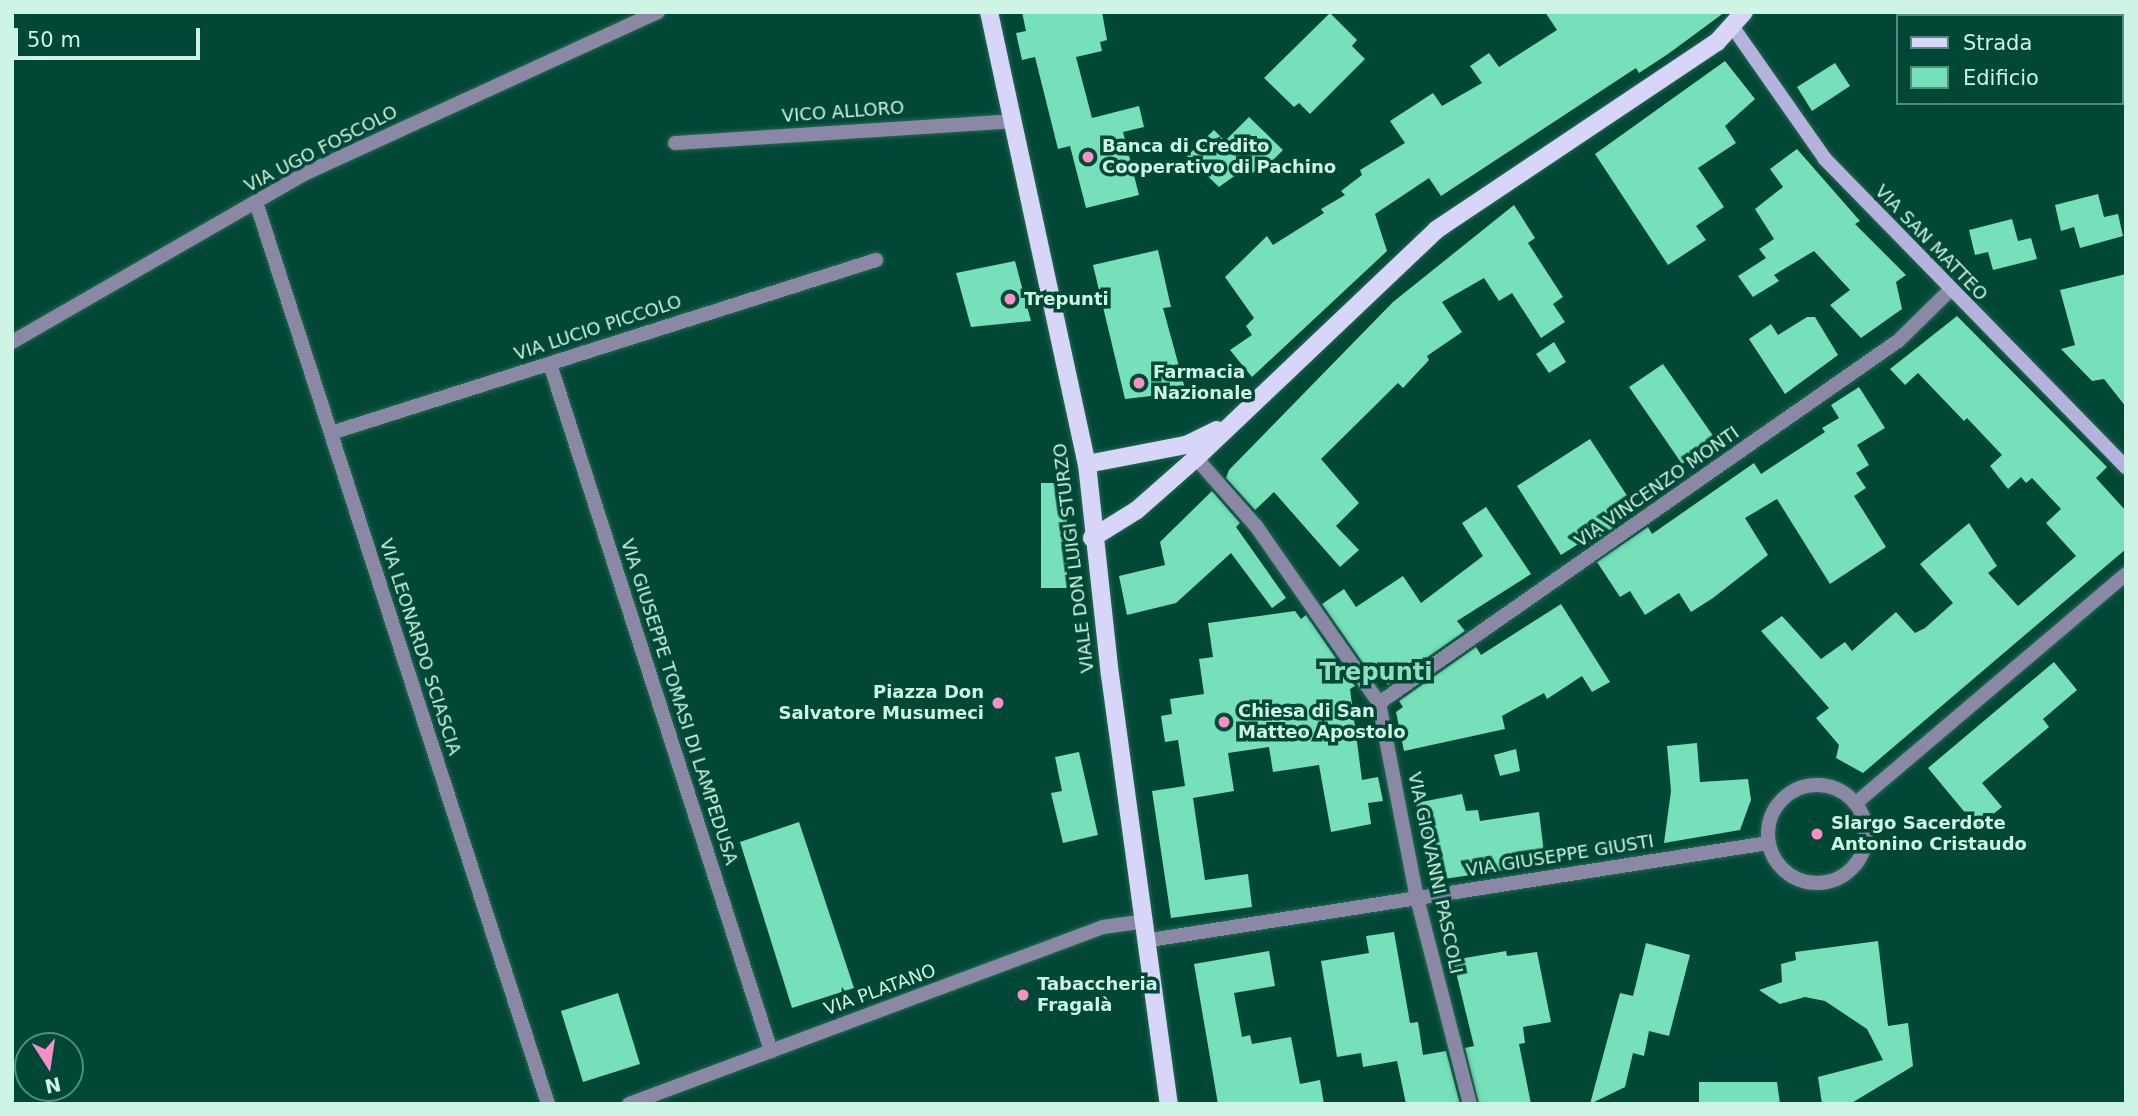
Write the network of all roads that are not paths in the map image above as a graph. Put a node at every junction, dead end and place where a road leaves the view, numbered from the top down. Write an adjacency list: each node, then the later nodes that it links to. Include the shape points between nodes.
1 (658, 12): 7 (street, VIA UGO FOSCOLO, via 317,169)
2 (989, 12): 5 (main road, VIALE DON LUIGI STURZO)
3 (1744, 12): 4 (main road)
4 (1732, 26): 9 (street, VIA SAN MATTEO, via 1825,159); 12 (main road, via 1717,42 1436,230)
5 (1013, 121): 6 (street, VICO ALLORO); 15 (main road, VIALE DON LUIGI STURZO)
6 (675, 142)
7 (256, 202): 10 (street, VIA UGO FOSCOLO); 13 (street, VIA LEONARDO SCIASCIA)
8 (876, 260): 11 (street, VIA LUCIO PICCOLO)
9 (1949, 291): 16 (street, VIA SAN MATTEO); 19 (street, VIA VINCENZO MONTI, via 1898,341)
10 (12, 342)
11 (550, 364): 13 (street, VIA LUCIO PICCOLO); 25 (street, VIA GIUSEPPE TOMASI DI LAMPEDUSA)
12 (1227, 426): 14 (main road); 15 (main road, via 1186,445)
13 (331, 433): 26 (street, VIA LEONARDO SCIASCIA)
14 (1196, 458): 17 (main road, via 1137,510); 19 (street, VIA GIOVANNI PASCOLI, via 1256,526)
15 (1087, 464): 17 (main road, VIALE DON LUIGI STURZO)
16 (2126, 467)
17 (1092, 538): 23 (main road, VIALE DON LUIGI STURZO)
18 (2126, 575): 20 (street)
19 (1379, 703): 22 (street, VIA GIOVANNI PASCOLI)
20 (1856, 803): 21 (street, via 1822,785 1796,789 1776,806); 21 (street, via 1867,839 1858,862 1838,879 1812,884 1789,875)
21 (1768, 843): 22 (street, VIA GIUSEPPE GIUSTI)
22 (1417, 898): 24 (street, VIA GIUSEPPE GIUSTI); 29 (street, VIA GIOVANNI PASCOLI)
23 (1146, 921): 24 (main road, VIALE DON LUIGI STURZO); 25 (street, VIA PLATANO, via 1103,927)
24 (1150, 940): 28 (main road, VIALE DON LUIGI STURZO)
25 (771, 1051): 27 (street, VIA PLATANO)
26 (548, 1104)
27 (629, 1104)
28 (1169, 1104)
29 (1470, 1104)

